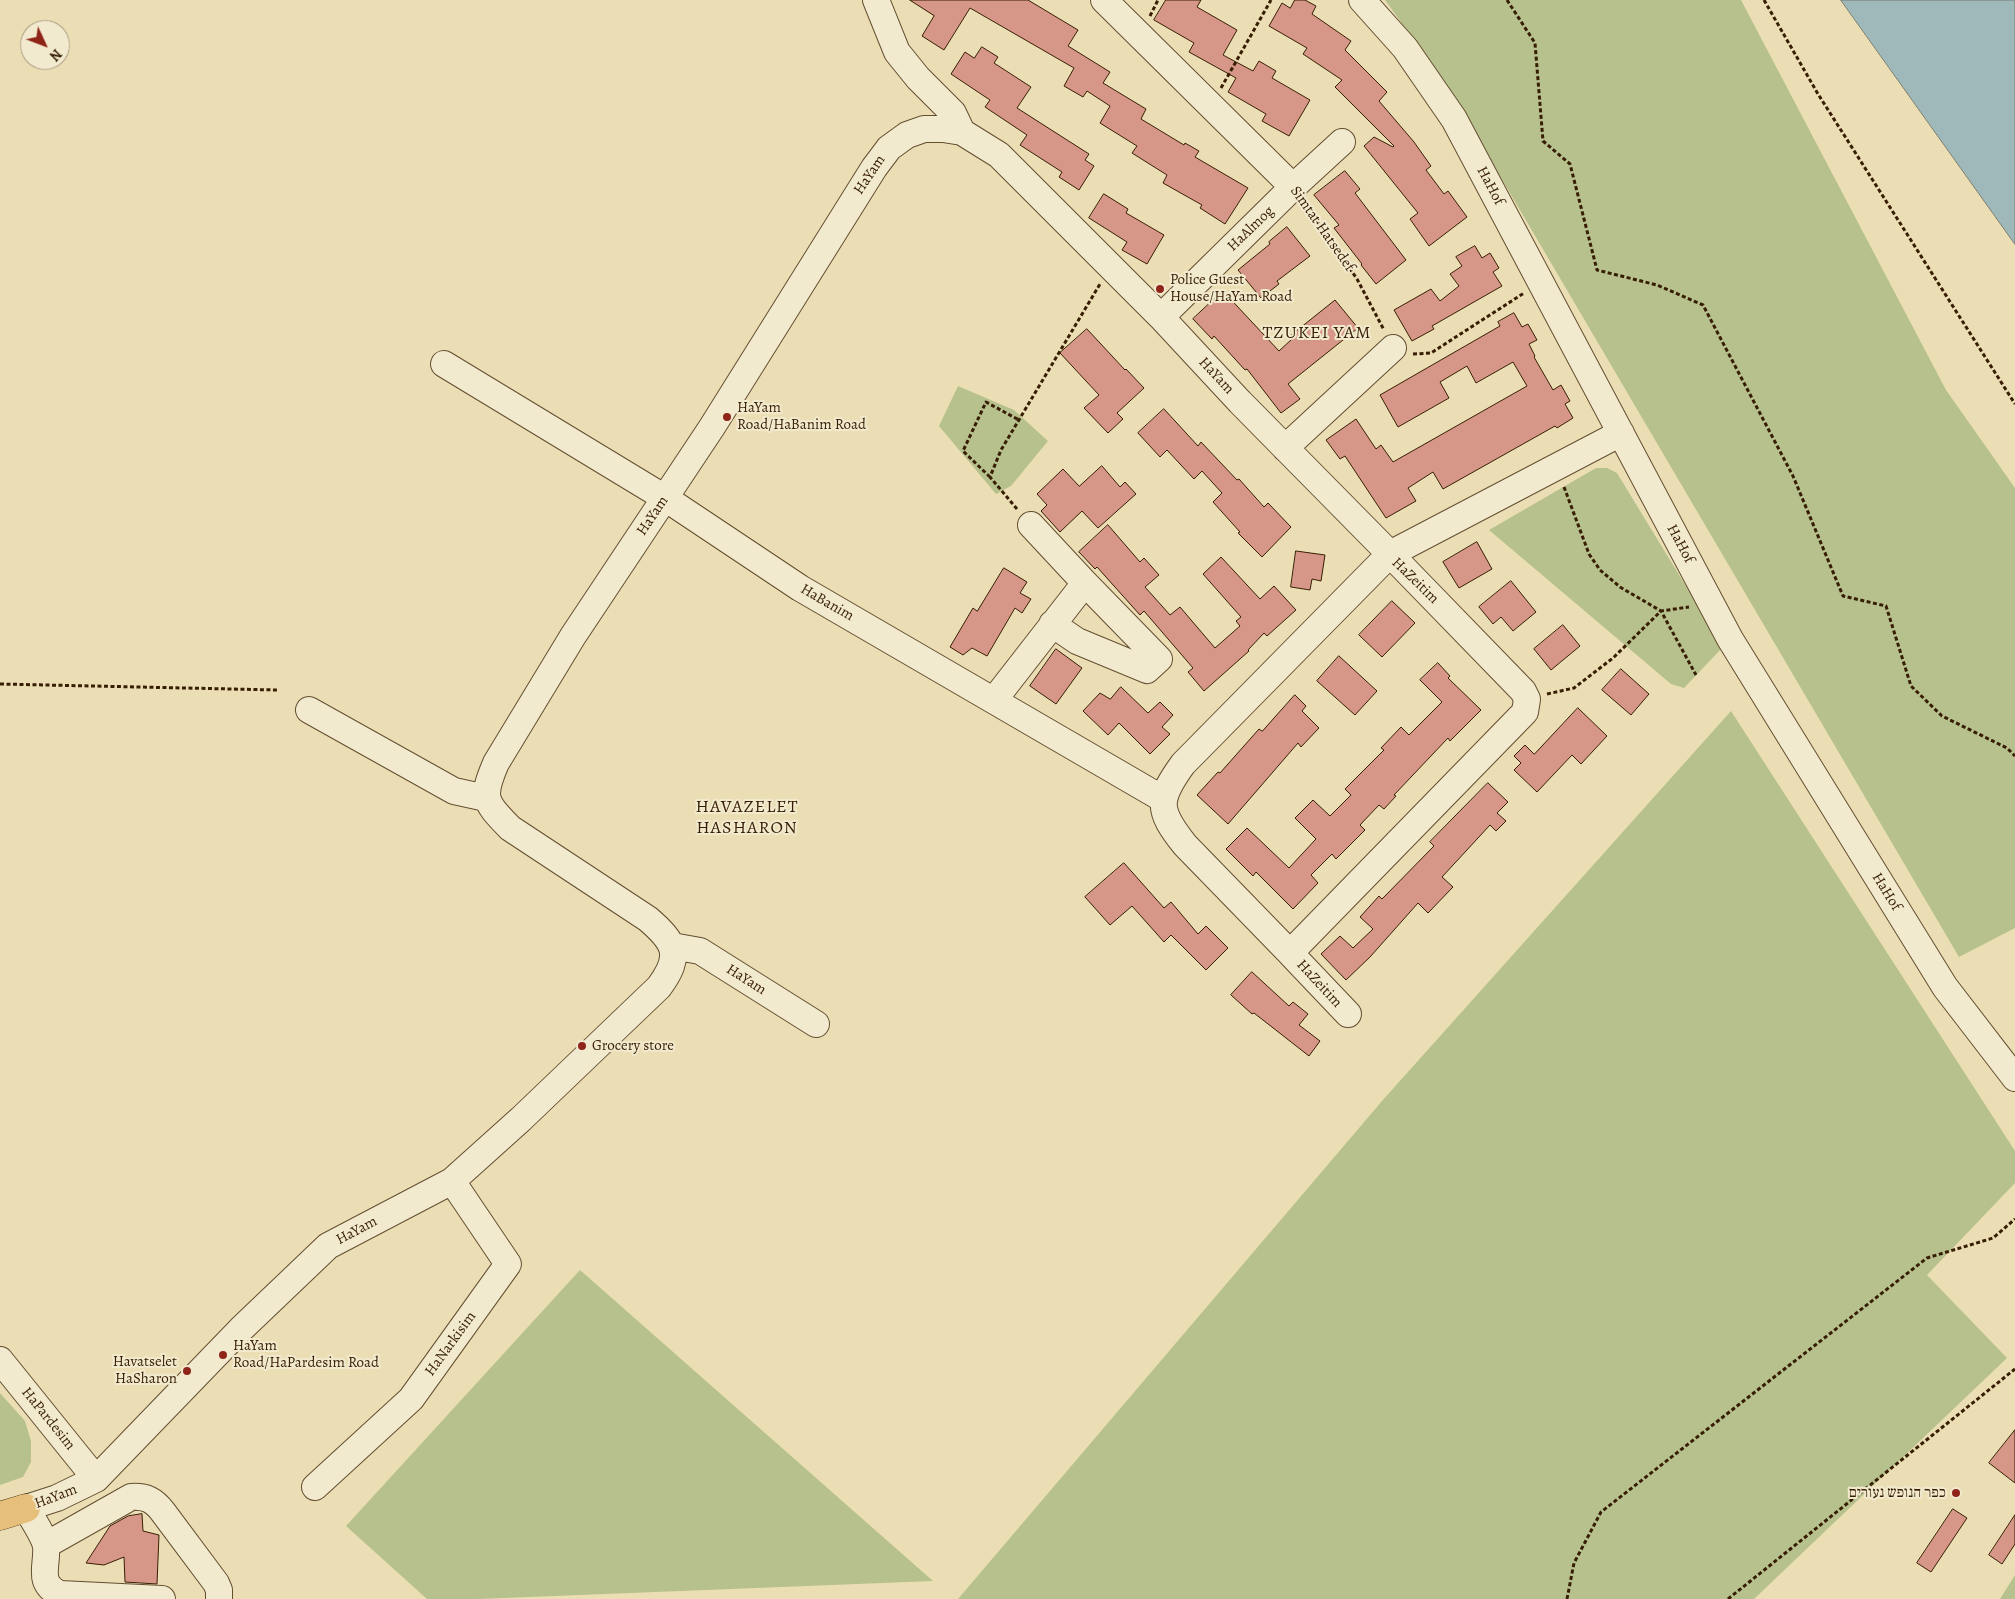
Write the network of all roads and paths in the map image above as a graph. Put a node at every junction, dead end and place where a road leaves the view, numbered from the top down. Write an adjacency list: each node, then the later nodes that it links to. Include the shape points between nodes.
1 (876, 0): 8 (street, via 898,52 952,113)
2 (1104, 0): 7 (street, Simtat Hatsedef)
3 (1271, 0): 7 (path)
4 (1362, 0): 12 (street, HaHof, via 1405,48 1443,102)
5 (1507, 0): 35 (path, via 1534,43 1543,141 1570,164 1597,270 1656,285 1704,305 1794,476 1843,596 1886,606 1911,686 1942,716 2007,748)
6 (1764, 0): 16 (path, via 1818,94)
7 (1210, 105): 10 (street, Simtat Hatsedef)
8 (962, 132): 11 (street, HaYam, via 999,155); 22 (street, HaYam, via 924,129 907,135 889,148)
9 (1342, 142): 10 (street, HaAlmog)
10 (1294, 187): 13 (street, HaAlmog); 14 (path, Simtat Hatsedef, via 1357,279)
11 (1110, 267): 13 (street, HaYam); 17 (path)
12 (1540, 282): 14 (path, via 1431,353 1412,354); 18 (street, HaHof)
13 (1161, 317): 19 (street, HaYam)
14 (1394, 348): 19 (street)
15 (444, 364): 22 (street, HaBanim)
16 (2015, 404)
17 (1019, 420): 21 (path); 21 (path, via 986,402 963,451)
18 (1621, 433): 20 (street); 26 (street, HaHof)
19 (1285, 448): 24 (street, HaYam)
20 (1556, 468): 24 (street); 27 (path, via 1589,554 1600,570 1620,587)
21 (990, 477): 23 (path)
22 (665, 498): 33 (street, HaBanim, via 800,588); 36 (street, HaYam, via 573,636 496,763 488,781)
23 (1030, 525): 25 (street)
24 (1390, 554): 32 (street, HaZeitim, via 1523,691); 37 (street, HaZeitim, via 1183,764)
25 (1085, 583): 28 (street); 28 (street, via 1159,659 1147,670 1076,640)
26 (1712, 604): 27 (path); 42 (street, HaHof, via 1730,639 1945,987)
27 (1661, 612): 29 (path); 32 (path, via 1574,688)
28 (1052, 624): 33 (street)
29 (1696, 675)
30 (0, 684): 31 (path)
31 (277, 690)
32 (1527, 699): 39 (street, HaZeitim, via 1525,712)
33 (994, 700): 37 (street, HaBanim)
34 (309, 710): 36 (street, via 454,791)
35 (2015, 756)
36 (486, 798): 38 (street, via 510,828 648,919)
37 (1163, 799): 39 (street, HaZeitim, via 1172,828 1185,845)
38 (672, 946): 41 (street, HaYam, via 700,951); 43 (street, HaYam, via 674,961 659,987)
39 (1290, 953): 40 (street, HaZeitim)
40 (1348, 1014)
41 (816, 1024)
42 (2015, 1078)
43 (452, 1181): 47 (street, HaYam, via 328,1246 241,1329); 48 (street, HaNarkisim, via 508,1264 411,1399)
44 (2015, 1219): 54 (path, via 1993,1238 1927,1258 1601,1512 1574,1563)
45 (0, 1360): 47 (street, HaPardesim)
46 (2015, 1369): 55 (path)
47 (96, 1479): 49 (street, HaYam, via 58,1498)
48 (315, 1487)
49 (26, 1508): 50 (main road); 51 (street)
50 (0, 1516)
51 (46, 1545): 52 (street, via 45,1578 52,1591); 53 (street, via 131,1497 147,1498 156,1503 216,1583)
52 (162, 1599)
53 (219, 1599)
54 (1567, 1599)
55 (1728, 1599)

